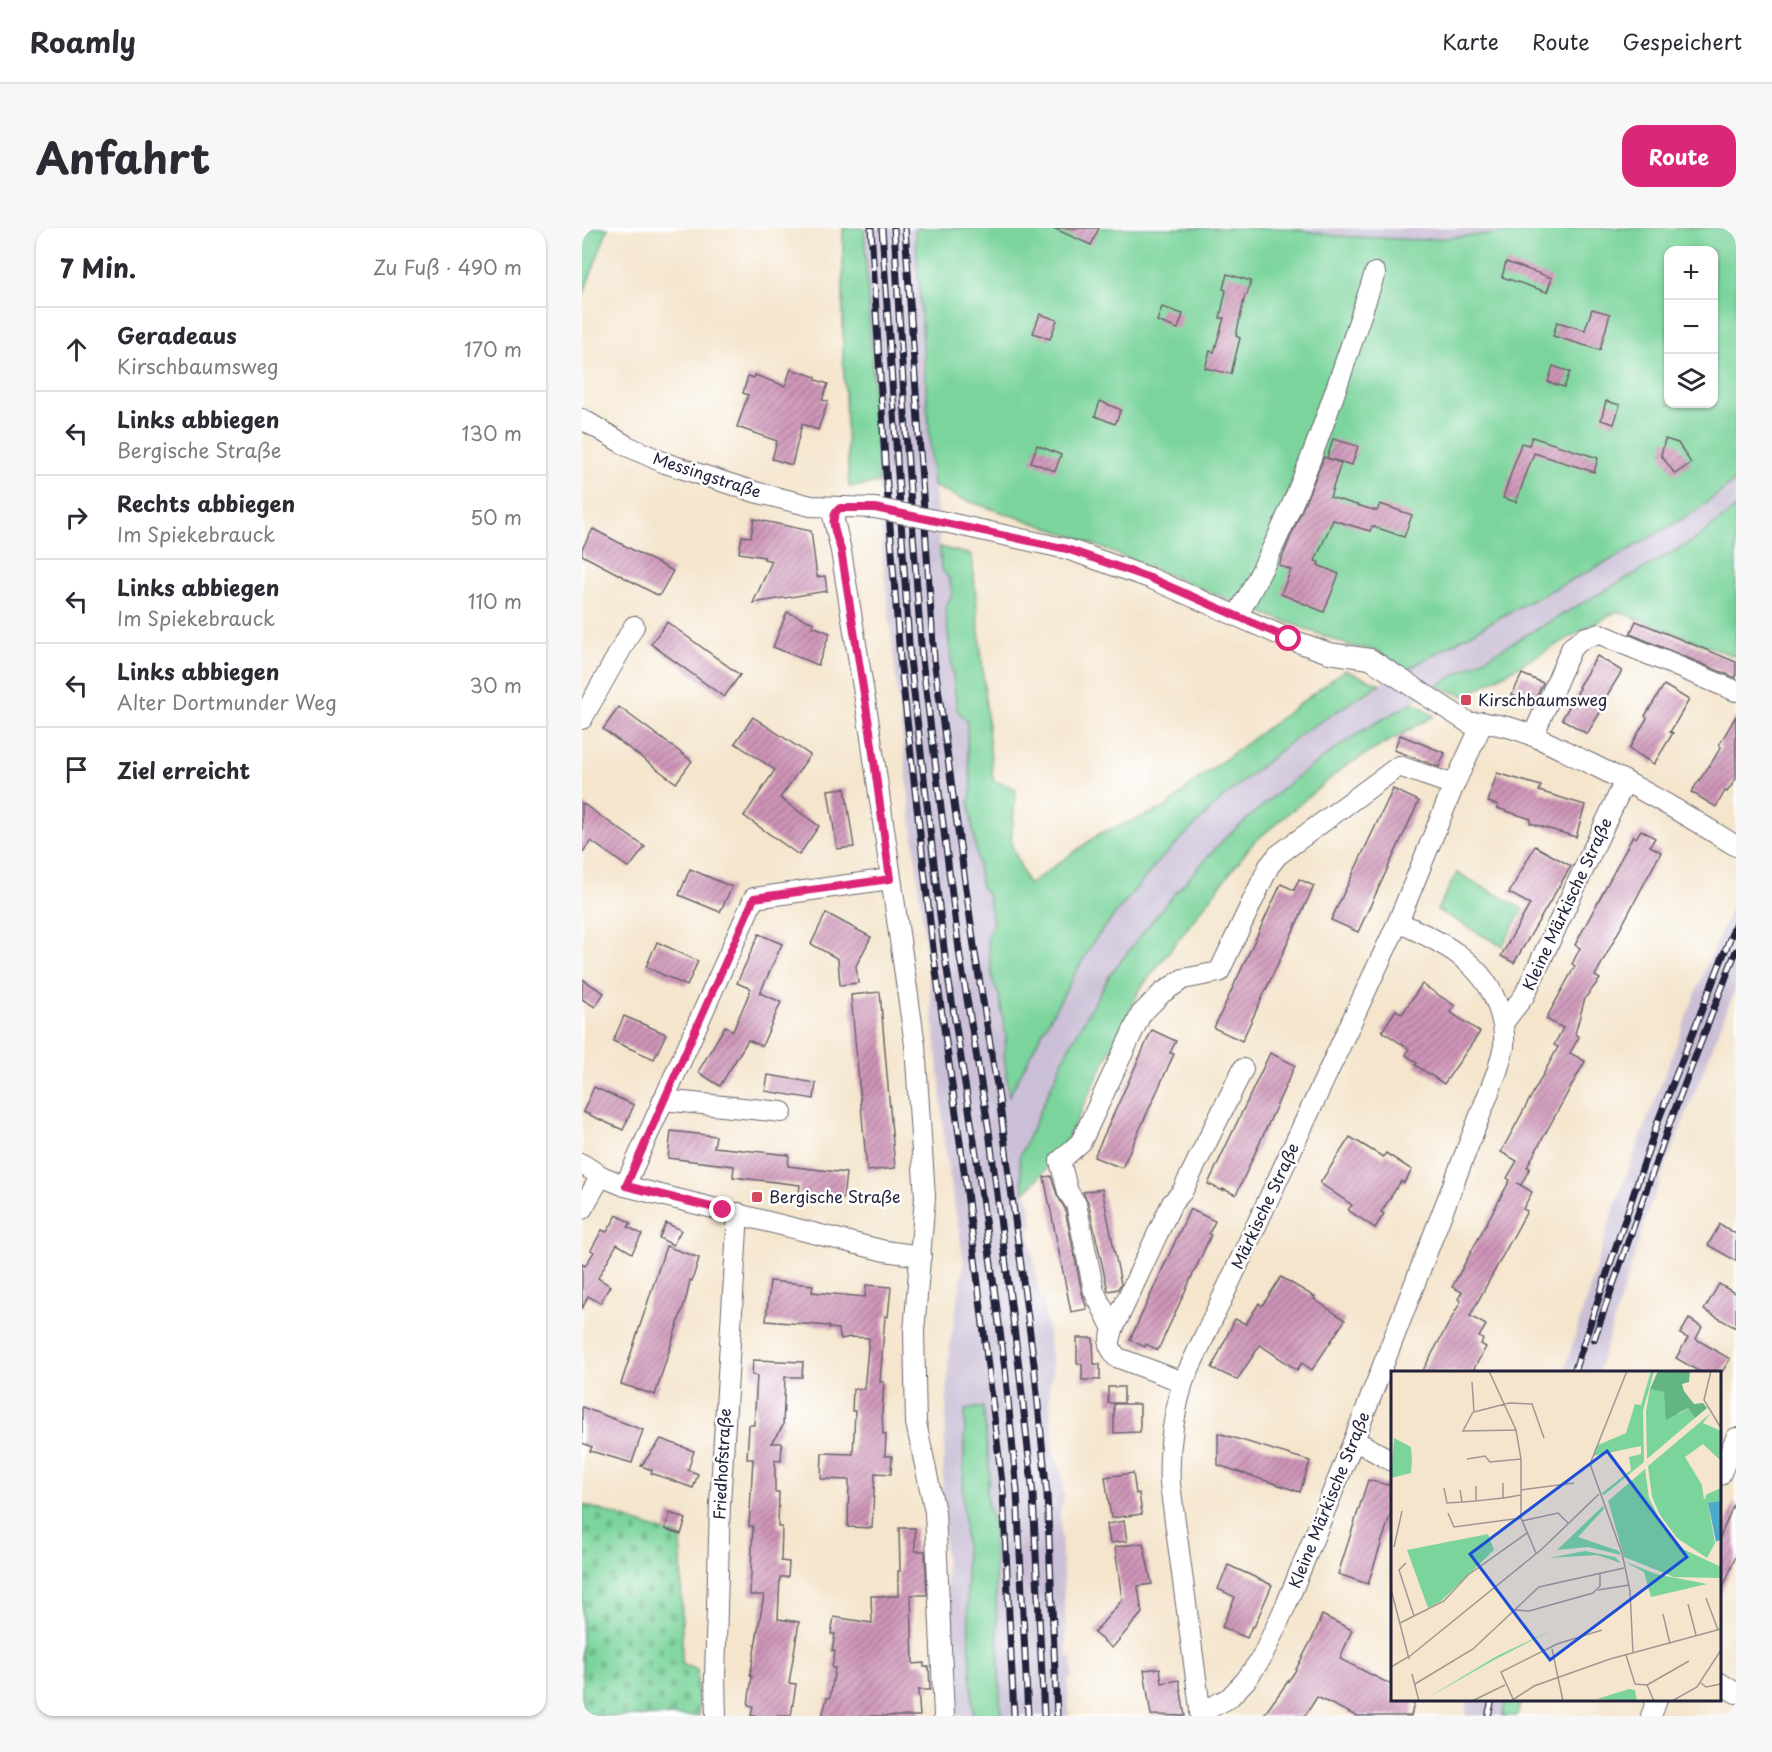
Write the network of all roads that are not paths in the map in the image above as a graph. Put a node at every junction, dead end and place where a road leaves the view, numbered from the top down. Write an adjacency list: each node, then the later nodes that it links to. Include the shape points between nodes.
1 (1375, 273): 4 (street, via 1340,381 1282,531)
2 (582, 419): 3 (street, Messingstraße, via 665,463 755,492 811,506)
3 (840, 508): 4 (street, bridge, via 875,508 1067,549 1150,578); 13 (street, via 833,516 870,731)
4 (1237, 616): 8 (street, via 1329,653 1370,659 1469,723)
5 (634, 626): 7 (street)
6 (1736, 691): 9 (street, via 1600,634 1586,637 1572,647)
7 (582, 719)
8 (1483, 722): 9 (street); 11 (street, Märkische Straße)
9 (1533, 735): 10 (street)
10 (1625, 781): 12 (street); 15 (street, Kleine Märkische Straße, via 1524,996)
11 (1454, 785): 14 (street, Märkische Straße); 25 (street, via 1399,766 1349,802 1269,866 1220,972 1183,979 1141,1014 1081,1142 1060,1161 1068,1192 1076,1204 1094,1291)
12 (1736, 846)
13 (890, 879): 17 (street, via 754,898); 24 (street, via 917,1066 925,1197)
14 (1398, 922): 15 (street, Kleine Märkische Straße, via 1432,938 1475,968 1489,985); 26 (street, Märkische Straße)
15 (1503, 1023): 28 (street, Kleine Märkische Straße, via 1504,1046 1498,1070)
16 (1243, 1069): 25 (street, via 1182,1192 1172,1203)
17 (663, 1100): 18 (street); 21 (street)
18 (782, 1112)
19 (582, 1164): 20 (street)
20 (601, 1176): 21 (street); 22 (street)
21 (626, 1186): 23 (street)
22 (582, 1209)
23 (738, 1213): 24 (street, via 885,1251); 35 (street, Friedhofstraße, via 720,1504)
24 (921, 1256): 36 (street, via 914,1332 916,1423 935,1512)
25 (1113, 1329): 26 (street, via 1109,1345 1116,1357)
26 (1183, 1382): 34 (street, Märkische Straße, via 1168,1453)
27 (1736, 1438): 30 (street)
28 (1354, 1440): 29 (street); 34 (street, Kleine Märkische Straße, via 1262,1657 1229,1698)
29 (1391, 1460)
30 (1721, 1471)
31 (1721, 1684): 32 (street)
32 (1736, 1693)
33 (1657, 1701): 37 (street)
34 (1200, 1714)
35 (716, 1716)
36 (944, 1716)
37 (1651, 1716)

